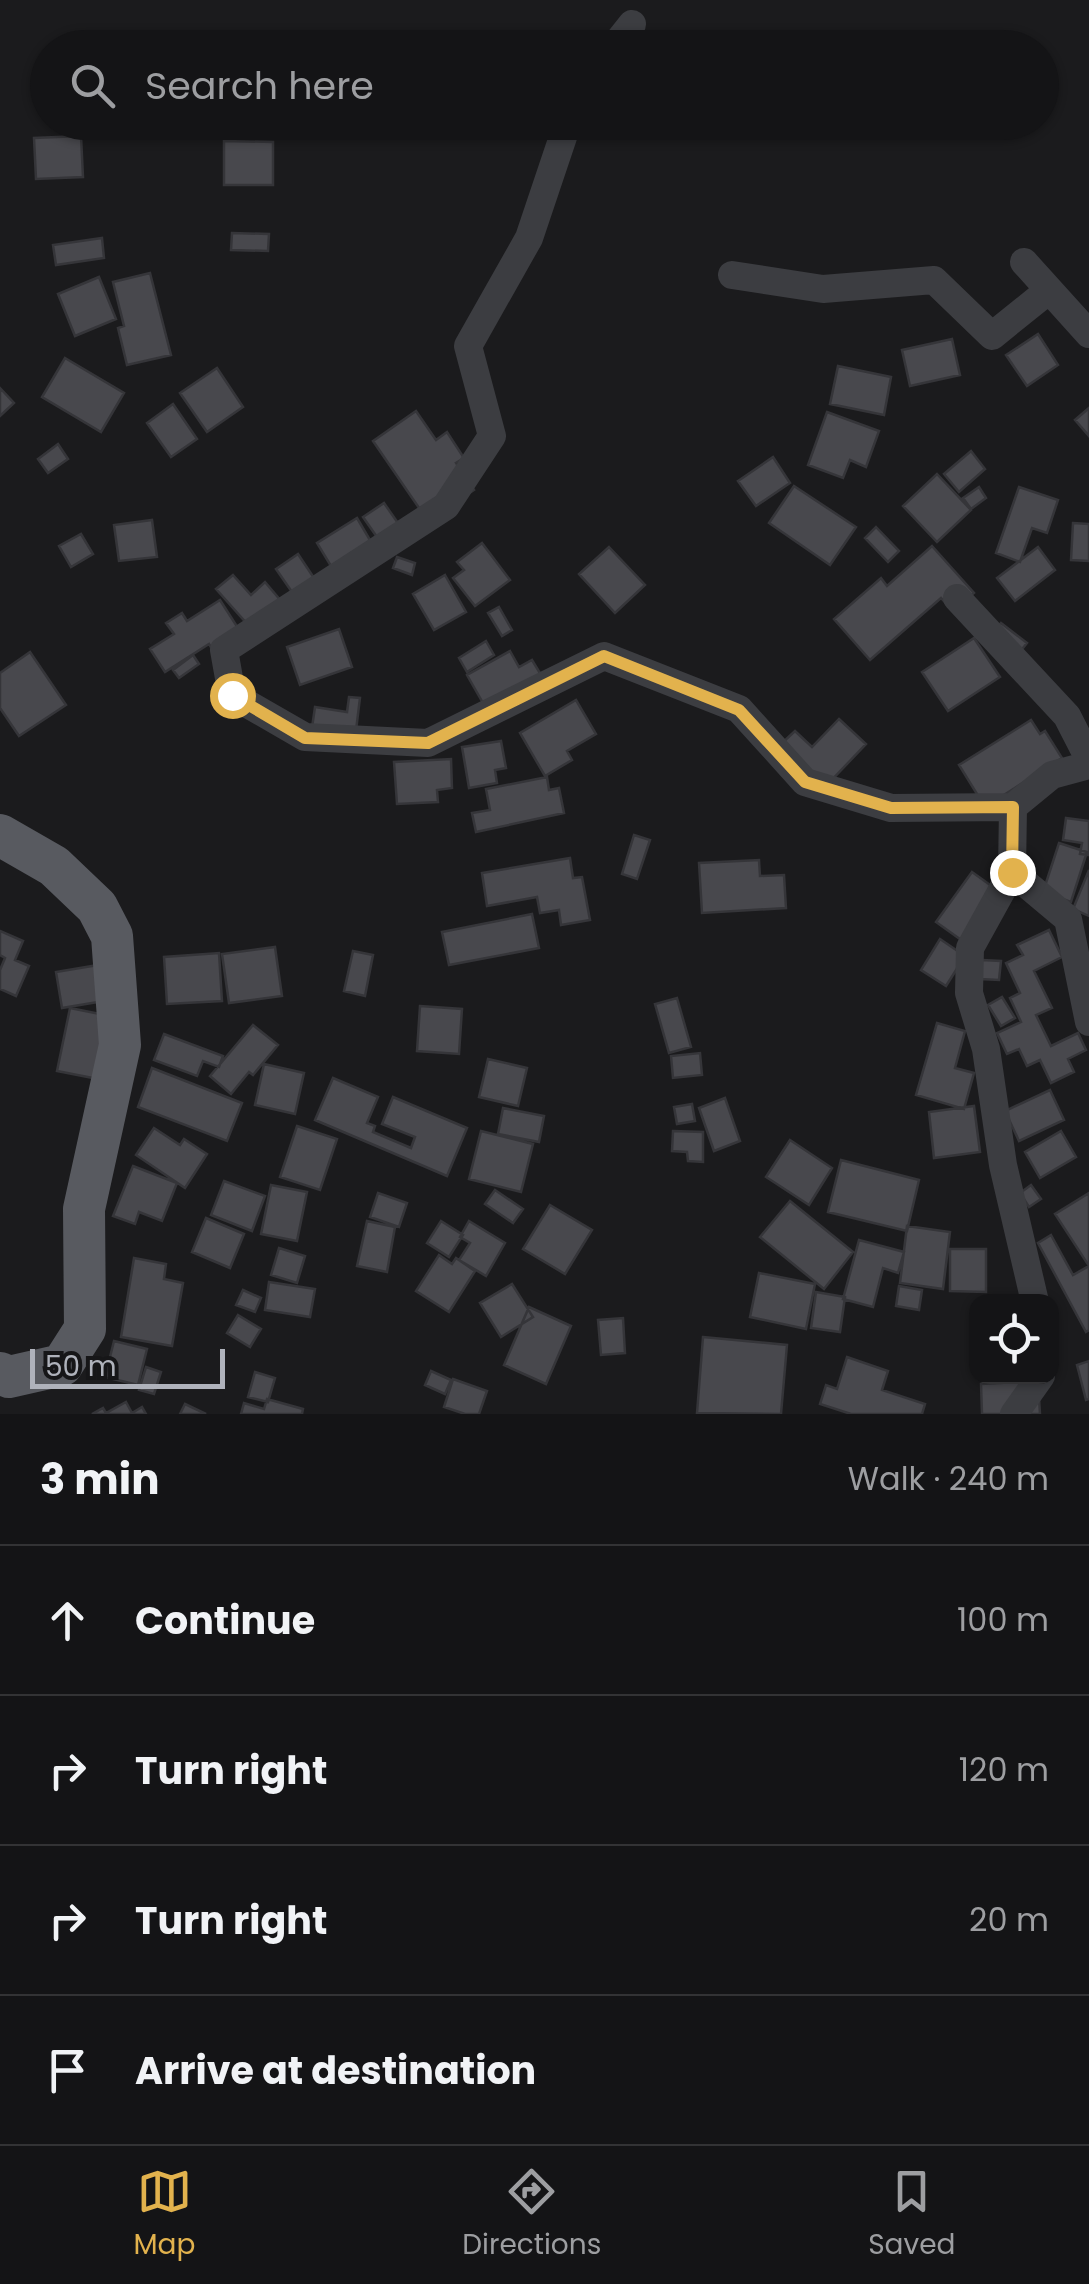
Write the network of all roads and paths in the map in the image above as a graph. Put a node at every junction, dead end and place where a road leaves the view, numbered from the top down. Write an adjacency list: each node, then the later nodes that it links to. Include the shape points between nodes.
1 (632, 24): 2 (street)
2 (627, 30)
3 (562, 140): 10 (street, via 528,238 468,346 492,436 446,506 224,650 232,695 305,738 428,743 604,656 739,710 805,782 891,808)
4 (1024, 262): 6 (street)
5 (732, 275): 6 (street, via 823,289 934,280 992,336)
6 (1050, 290): 7 (street)
7 (1089, 334)
8 (957, 598): 9 (street, via 1067,716)
9 (1089, 762): 10 (street, via 1052,775)
10 (1013, 807): 12 (street)
11 (0, 835): 15 (main road, via 54,866 97,907 112,936 120,1045 84,1209 85,1329 62,1365 9,1377)
12 (1012, 872): 13 (street, via 1068,919); 14 (street, via 970,948 969,993)
13 (1089, 1022)
14 (1033, 1294)
15 (0, 1373)
16 (1035, 1384): 17 (street)
17 (1014, 1414)

